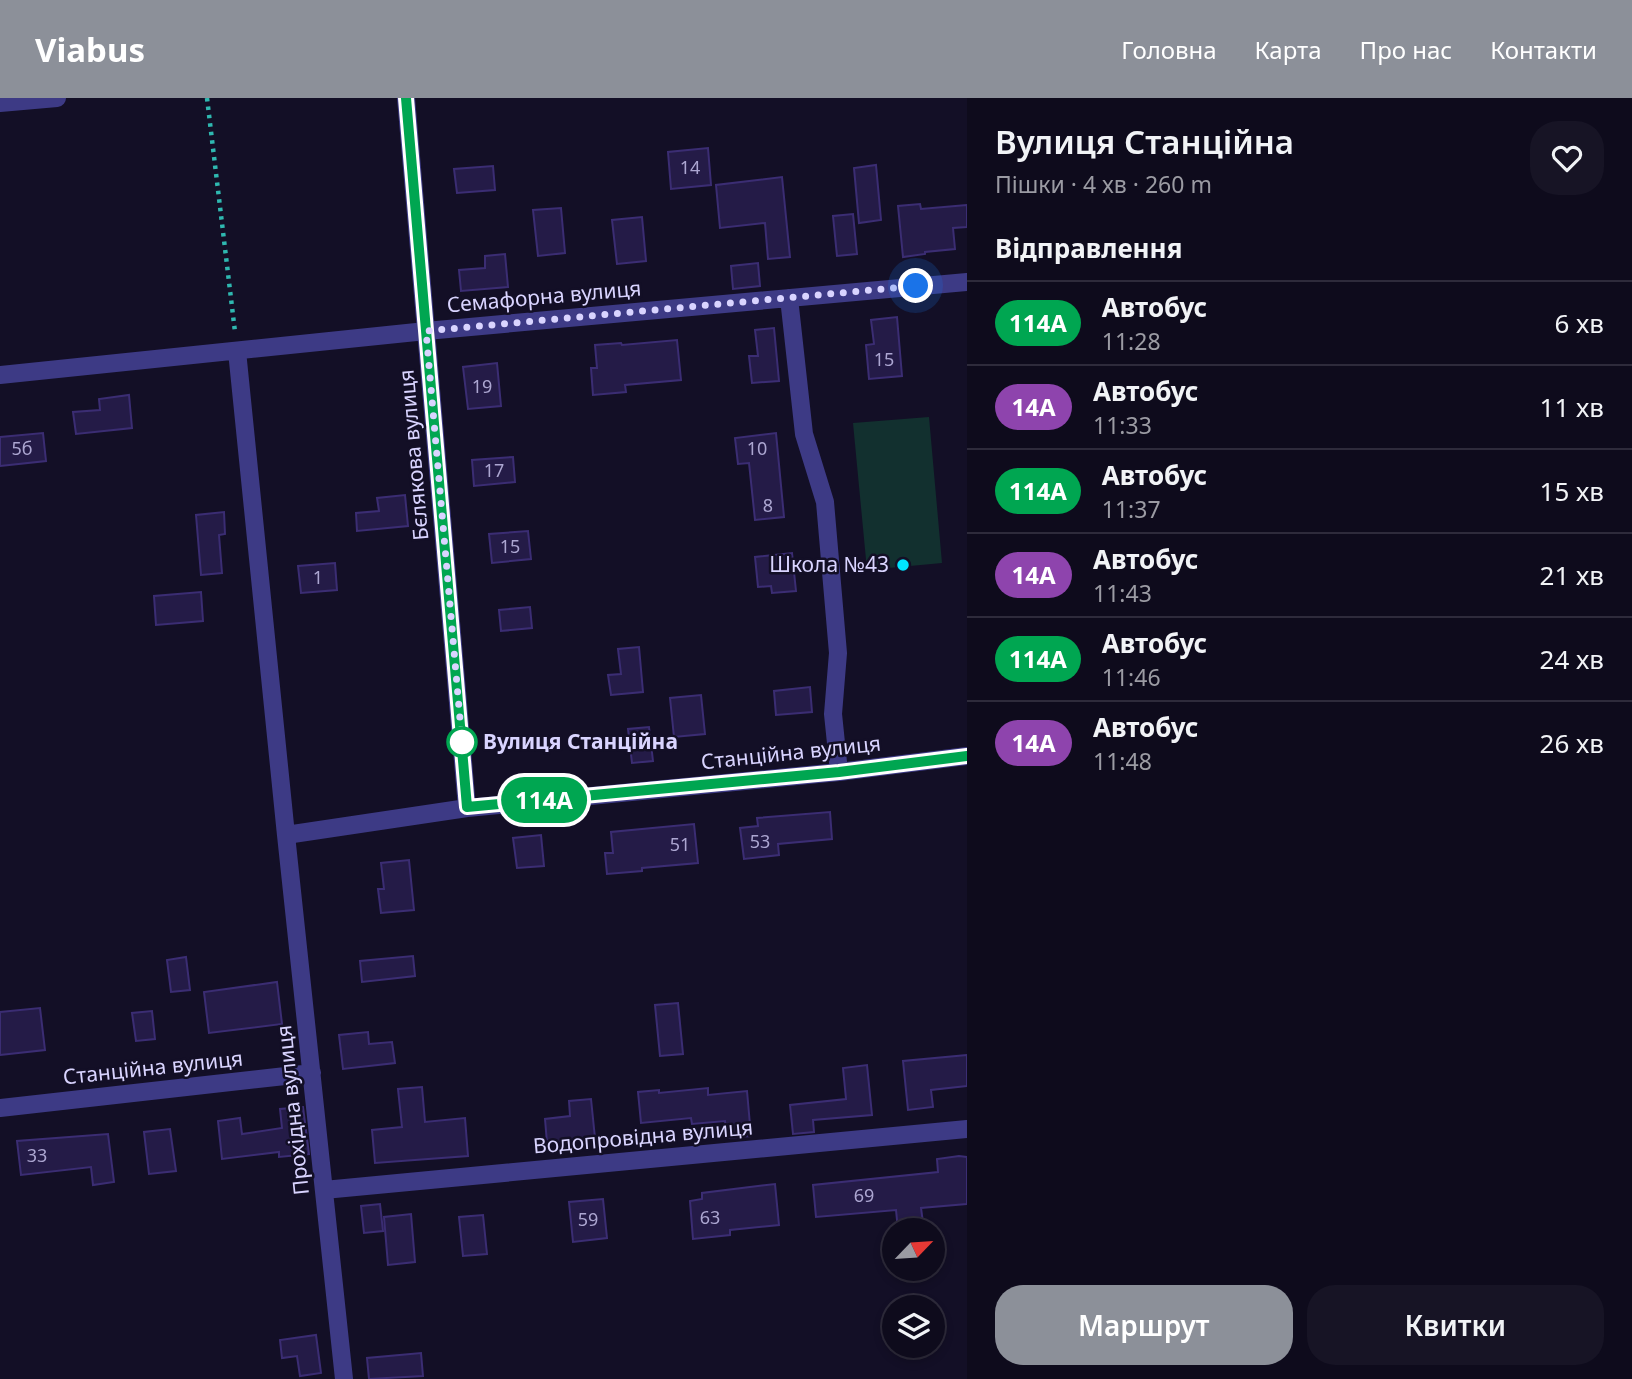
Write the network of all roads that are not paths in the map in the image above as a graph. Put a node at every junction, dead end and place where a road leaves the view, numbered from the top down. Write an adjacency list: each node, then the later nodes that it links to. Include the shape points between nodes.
1 (57, 98): 3 (street)
2 (406, 98): 6 (street, Бєлякова вулиця)
3 (0, 103)
4 (967, 282): 5 (street, Семафорна вулиця)
5 (789, 298): 6 (street, Семафорна вулиця); 10 (street, via 804,434 825,502 838,653 833,714)
6 (426, 331): 7 (street, Семафорна вулиця); 11 (street, Бєлякова вулиця)
7 (237, 351): 8 (street, Семафорна вулиця); 12 (street, Прохідна вулиця)
8 (0, 375)
9 (967, 756): 10 (street, Станційна вулиця)
10 (839, 772): 11 (street, Станційна вулиця)
11 (467, 807): 12 (street, Станційна вулиця)
12 (286, 835): 13 (street, Прохідна вулиця)
13 (312, 1073): 14 (street, Станційна вулиця); 16 (street, Прохідна вулиця)
14 (0, 1108)
15 (967, 1129): 16 (street, Водопровідна вулиця)
16 (324, 1190): 17 (street, Прохідна вулиця)
17 (344, 1379)

